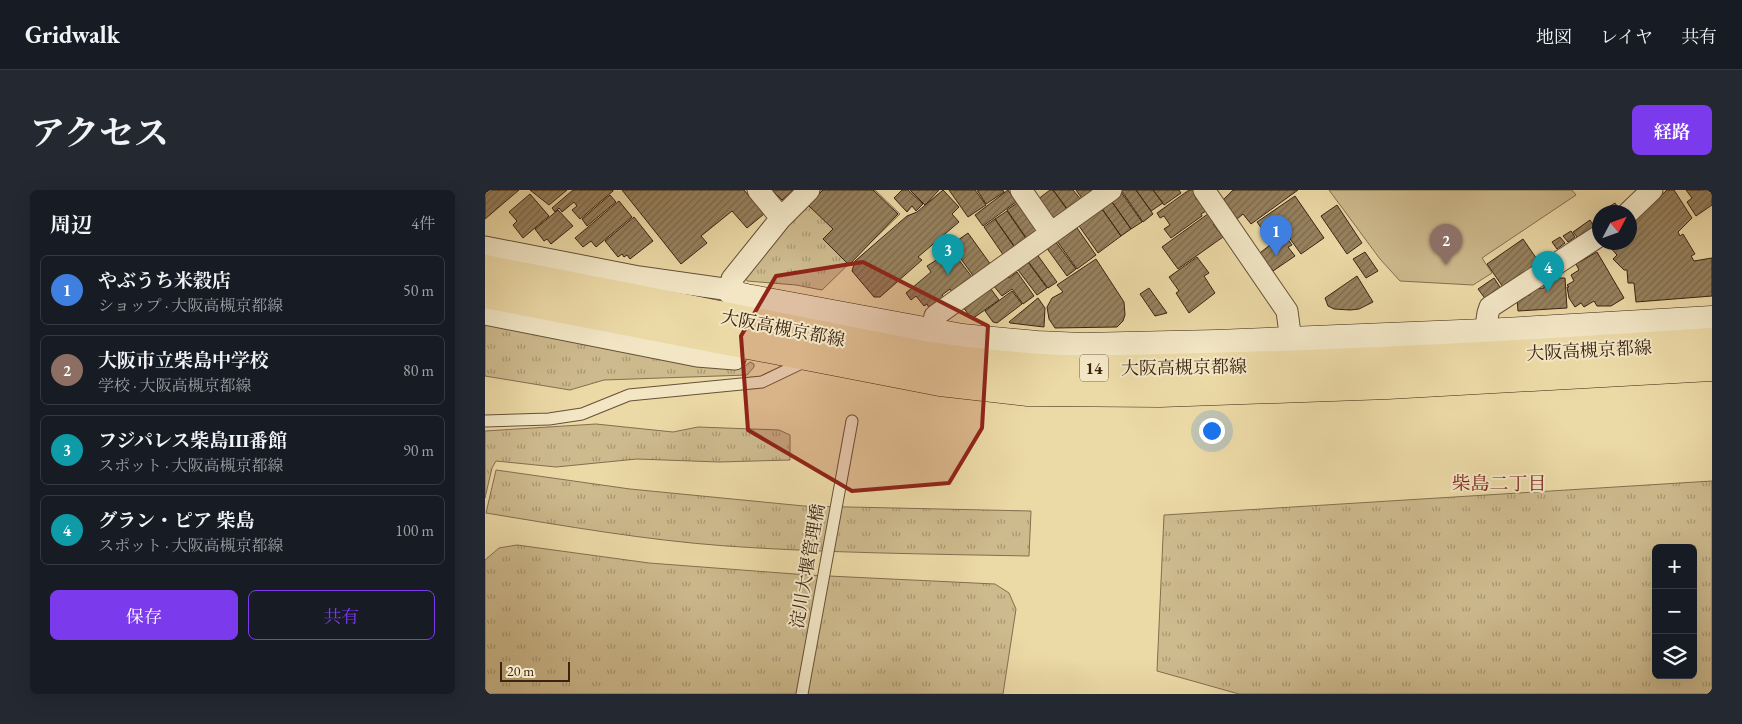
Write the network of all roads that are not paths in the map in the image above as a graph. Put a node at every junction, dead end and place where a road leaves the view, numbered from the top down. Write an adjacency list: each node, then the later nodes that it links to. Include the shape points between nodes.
1 (758, 190): 8 (street)
2 (809, 190): 8 (street)
3 (1021, 190): 9 (street)
4 (1111, 190): 9 (street)
5 (1204, 190): 19 (street, via 1287,310)
6 (1652, 190): 7 (street)
7 (1636, 205)
8 (781, 218): 13 (street, via 732,279)
9 (1051, 232): 17 (street, via 935,316)
10 (1592, 241): 18 (street, via 1490,307)
11 (485, 247): 13 (street, via 639,277)
12 (485, 269): 20 (main road, 大阪高槻京都線 / 14, via 923,355 1029,367 1290,365)
13 (731, 290): 17 (street, via 745,298)
14 (485, 294): 21 (main road, 大阪高槻京都線 / 14)
15 (485, 314): 22 (street, via 697,356)
16 (1712, 320): 18 (street)
17 (931, 333): 19 (street, via 1082,347)
18 (1485, 333): 19 (street)
19 (1291, 341)
20 (1712, 342)
21 (812, 358): 23 (main road, 大阪高槻京都線 / 14, via 940,382 1029,392 1073,393 1389,385); 24 (lane, via 762,382 629,394 581,414 557,418)
22 (735, 359)
23 (1712, 367)
24 (485, 421)
25 (852, 421): 26 (lane, 淀川大堰管理橋)
26 (802, 694)

